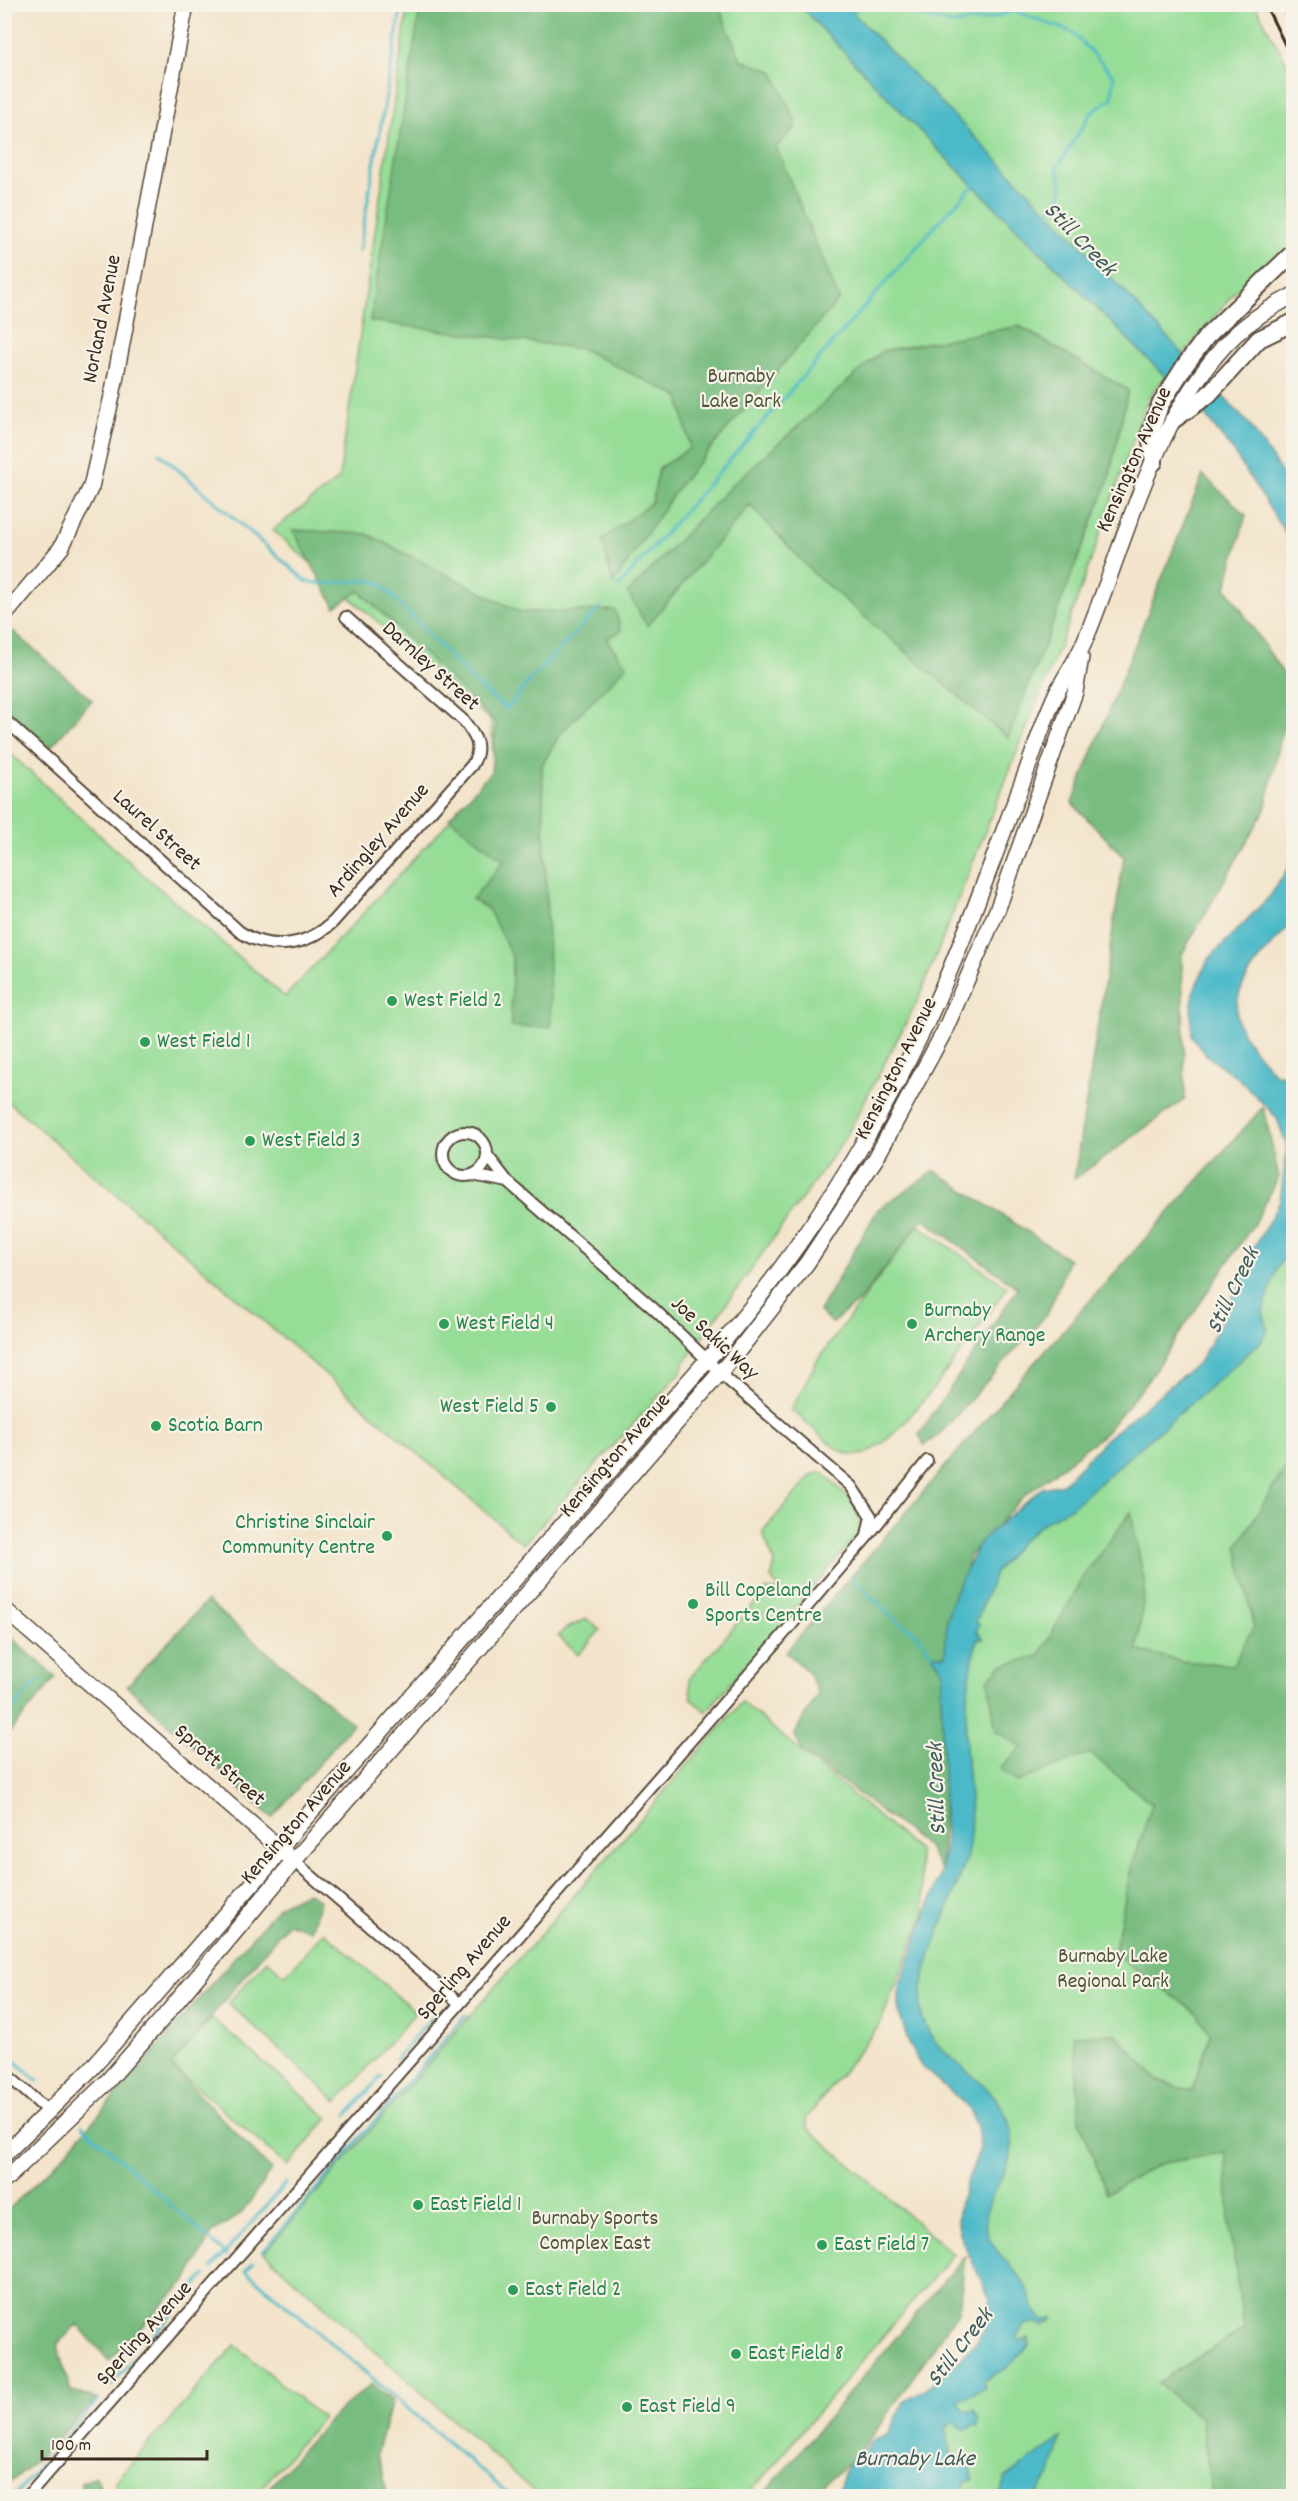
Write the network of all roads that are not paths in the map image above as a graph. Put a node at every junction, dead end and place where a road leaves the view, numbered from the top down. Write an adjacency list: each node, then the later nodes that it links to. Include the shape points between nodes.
1 (186, 4): 7 (main road, Norland Avenue, via 91,487 61,548)
2 (1293, 252): 6 (main road, via 1207,336 1186,364 1160,405 1150,434)
3 (1293, 295): 5 (main road, Kensington Avenue, via 1227,342 1204,369)
4 (1293, 322): 5 (main road, via 1259,339 1208,395)
5 (1173, 420): 6 (main road, Kensington Avenue)
6 (1154, 462): 9 (main road, Kensington Avenue)
7 (4, 616)
8 (346, 617): 11 (street, Darnley Street, via 464,721 475,736)
9 (1082, 648): 16 (main road, Kensington Avenue, via 1056,693 926,1025 869,1130 798,1244 753,1306); 17 (main road, Kensington Avenue, via 1075,692 1002,897 944,1032 876,1158 807,1263)
10 (4, 719): 12 (street, Laurel Street, via 240,932 262,942)
11 (479, 751): 12 (street, Ardingley Avenue, via 472,765 333,922 311,938)
12 (295, 943)
13 (488, 1155): 14 (street, via 483,1168); 14 (street, Joe Sakic Way, via 486,1144 475,1134 460,1132 448,1140 443,1153 447,1168 459,1176); 15 (street, Joe Sakic Way)
14 (472, 1175): 15 (street, Joe Sakic Way)
15 (508, 1182): 16 (street, Joe Sakic Way, via 654,1309)
16 (706, 1360): 17 (street, Joe Sakic Way); 21 (main road, Kensington Avenue)
17 (719, 1372): 19 (street, Joe Sakic Way, via 851,1486 871,1516); 22 (main road, Kensington Avenue)
18 (927, 1461): 19 (street, Sperling Avenue)
19 (867, 1537): 23 (street, Sperling Avenue)
20 (4, 1609): 21 (main road, Sprott Street)
21 (280, 1849): 22 (main road, Sprott Street); 25 (main road, Kensington Avenue)
22 (294, 1861): 23 (street, Sprott Street); 26 (main road, Kensington Avenue, via 105,2084)
23 (459, 2003): 29 (street, Sperling Avenue)
24 (4, 2072): 25 (street)
25 (50, 2113): 26 (main road); 27 (main road, Kensington Avenue)
26 (61, 2126): 28 (main road, Kensington Avenue)
27 (4, 2156)
28 (4, 2181)
29 (28, 2496)

